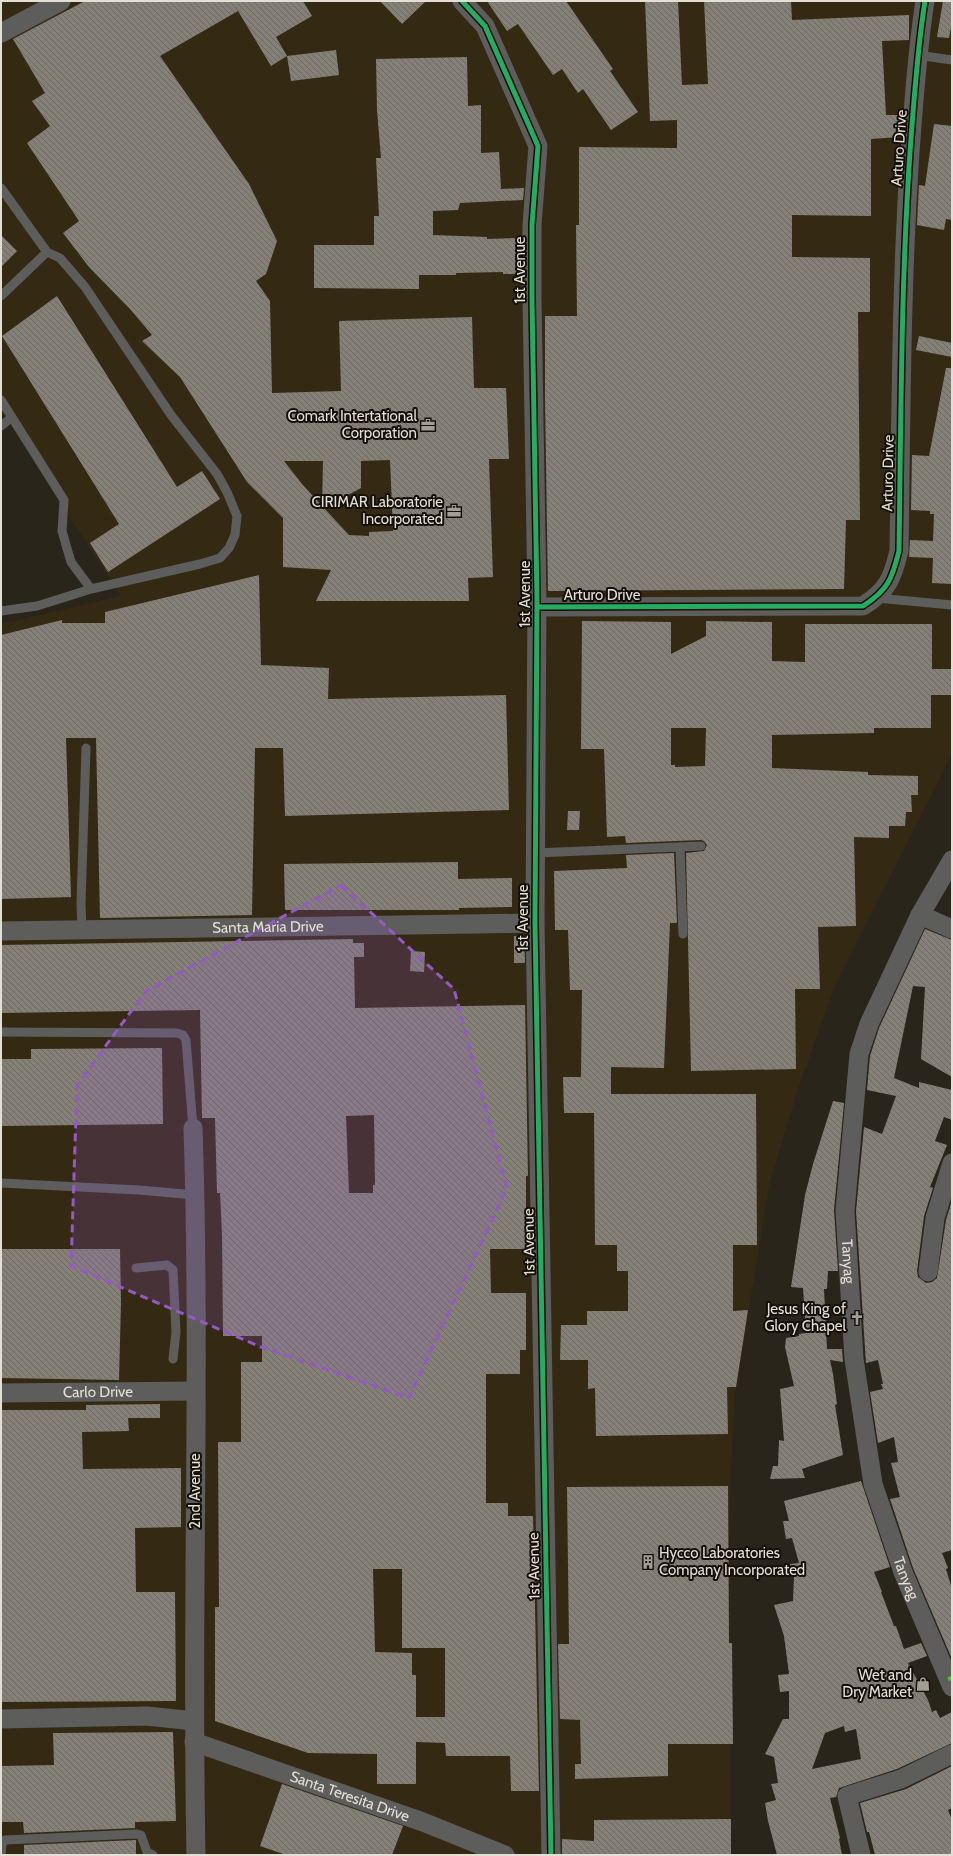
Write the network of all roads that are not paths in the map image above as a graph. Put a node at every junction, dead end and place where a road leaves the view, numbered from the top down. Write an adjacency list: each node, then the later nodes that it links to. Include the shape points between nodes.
1 (61, 1): 4 (street)
2 (462, 1): 16 (street, 1st Avenue, via 485,26 538,146 532,225)
3 (925, 1): 5 (street, Arturo Drive)
4 (1, 33)
5 (918, 54): 6 (lane); 14 (street, Arturo Drive, via 906,208 899,551 892,577)
6 (952, 60)
7 (1, 188): 8 (lane)
8 (47, 252): 9 (lane); 13 (lane, via 60,258 85,287 171,415 217,474 237,516 235,535 220,558)
9 (1, 296)
10 (1, 400): 11 (lane)
11 (11, 418): 12 (lane); 13 (lane, via 64,500 62,532 71,562)
12 (1, 426)
13 (91, 589): 17 (lane, via 38,606)
14 (877, 598): 15 (lane); 16 (street, Arturo Drive, via 863,606)
15 (952, 605)
16 (537, 607): 21 (street, 1st Avenue)
17 (1, 611)
18 (86, 748): 26 (lane)
19 (701, 846): 20 (lane)
20 (680, 847): 21 (lane); 28 (lane)
21 (535, 853): 24 (street, 1st Avenue)
22 (952, 860): 23 (street, Tanyag)
23 (917, 921): 25 (street); 39 (street, Tanyag, via 869,1024 859,1054 845,1211 854,1360 873,1484 903,1572)
24 (535, 923): 26 (street, Santa Maria Drive); 48 (street, 1st Avenue)
25 (952, 929)
26 (82, 930): 27 (street, Santa Maria Drive)
27 (1, 931)
28 (683, 934)
29 (1, 1032): 30 (lane, via 176,1032 183,1035 186,1040)
30 (193, 1128): 33 (street, 2nd Avenue)
31 (952, 1163): 35 (street, via 935,1218)
32 (1, 1183): 33 (lane, via 100,1187)
33 (195, 1195): 37 (street, 2nd Avenue)
34 (136, 1268): 36 (lane, via 167,1265 173,1270 176,1332)
35 (928, 1272)
36 (173, 1359)
37 (196, 1391): 38 (street, Carlo Drive); 41 (street, 2nd Avenue)
38 (1, 1393)
39 (952, 1687)
40 (1, 1719): 41 (street, via 147,1716)
41 (194, 1721): 42 (street, 2nd Avenue)
42 (194, 1742): 46 (street, 2nd Avenue); 47 (street, Santa Teresita Drive, via 415,1819)
43 (952, 1754): 49 (street, via 901,1779 847,1796)
44 (1, 1855): 45 (lane, via 5,1840 138,1834 141,1835 147,1852)
45 (152, 1855)
46 (196, 1855)
47 (505, 1855)
48 (551, 1855)
49 (861, 1855)

